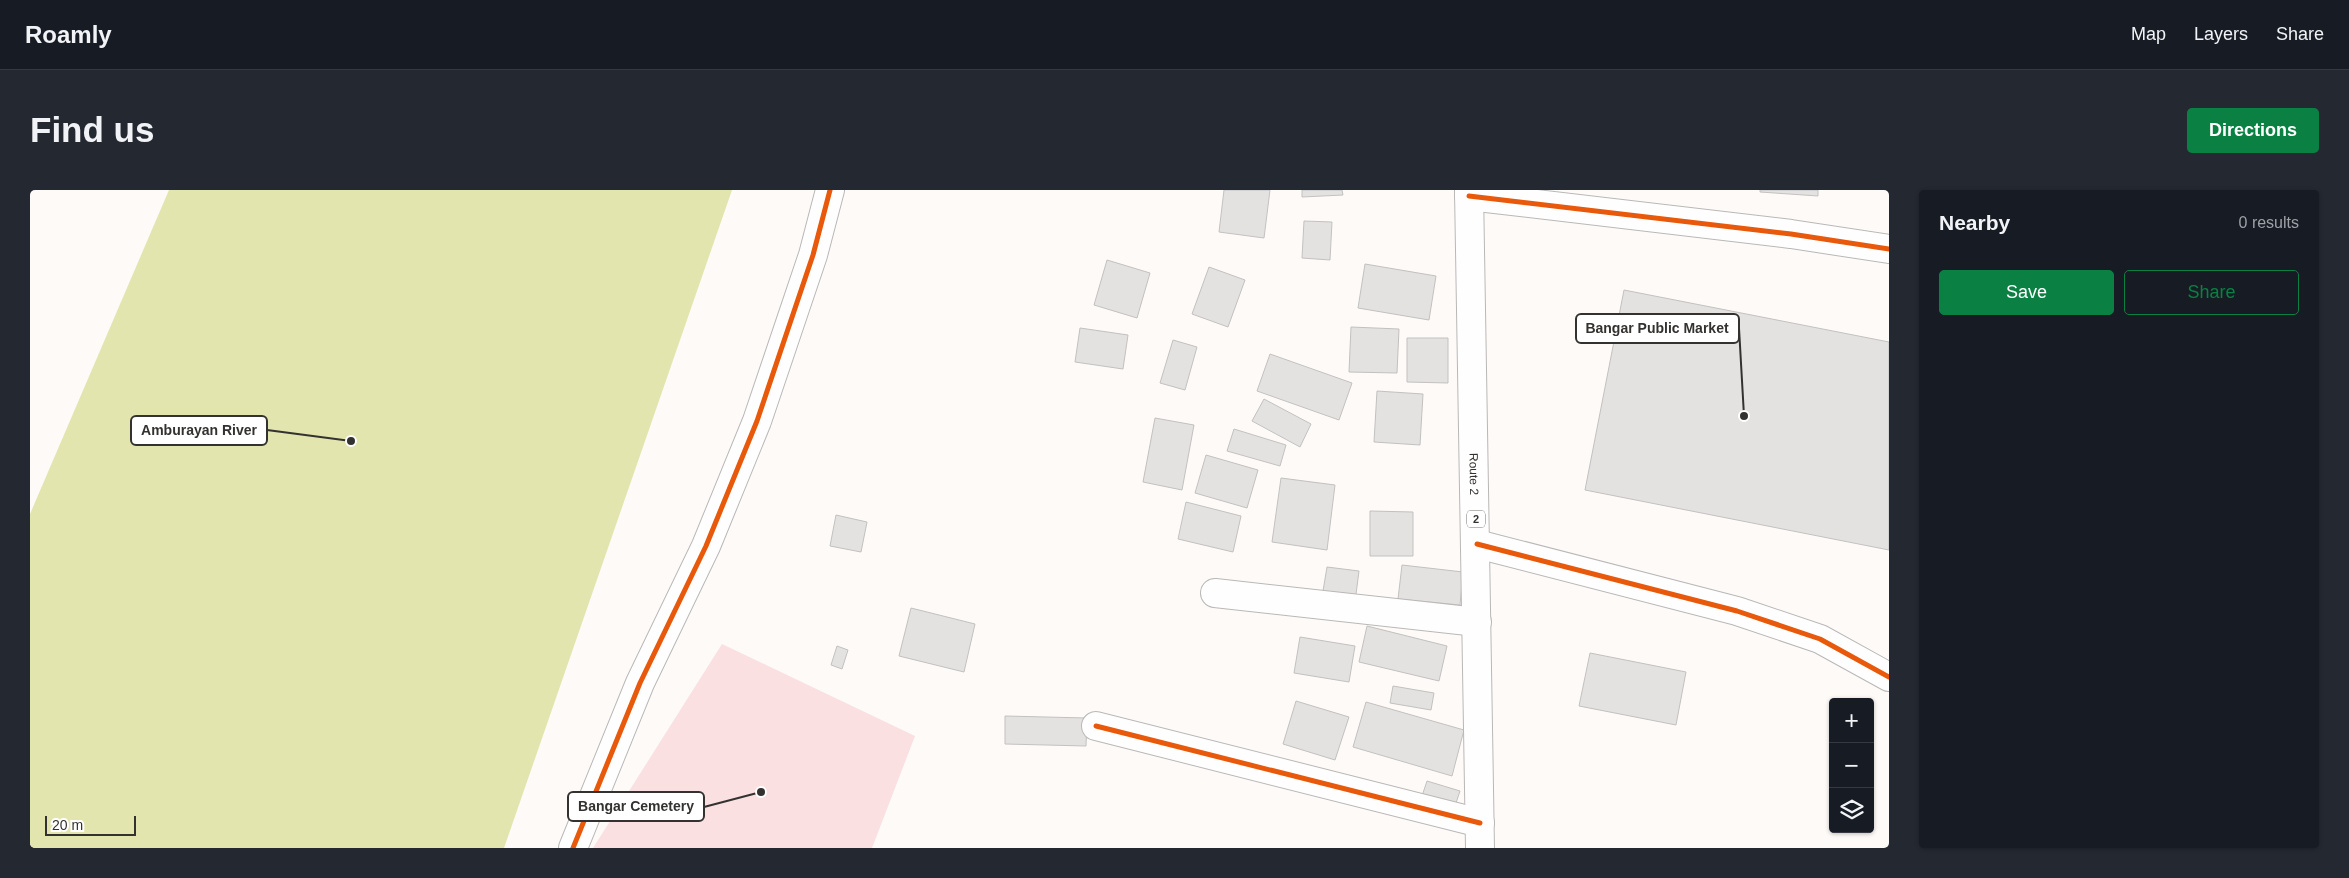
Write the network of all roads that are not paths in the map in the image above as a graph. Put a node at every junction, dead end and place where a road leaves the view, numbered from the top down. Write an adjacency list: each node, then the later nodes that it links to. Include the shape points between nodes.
1 (830, 190): 10 (main road, via 813,255 757,421 706,546 640,683)
2 (1469, 193): 3 (main road, via 1782,232); 4 (main road, Route 2 / 2)
3 (1889, 249)
4 (1476, 544): 6 (main road, Route 2 / 2); 7 (main road, via 1737,611 1820,639)
5 (1215, 593): 6 (main road)
6 (1476, 622): 9 (main road, Route 2 / 2)
7 (1889, 677)
8 (1096, 726): 9 (main road)
9 (1480, 836)
10 (573, 848)

